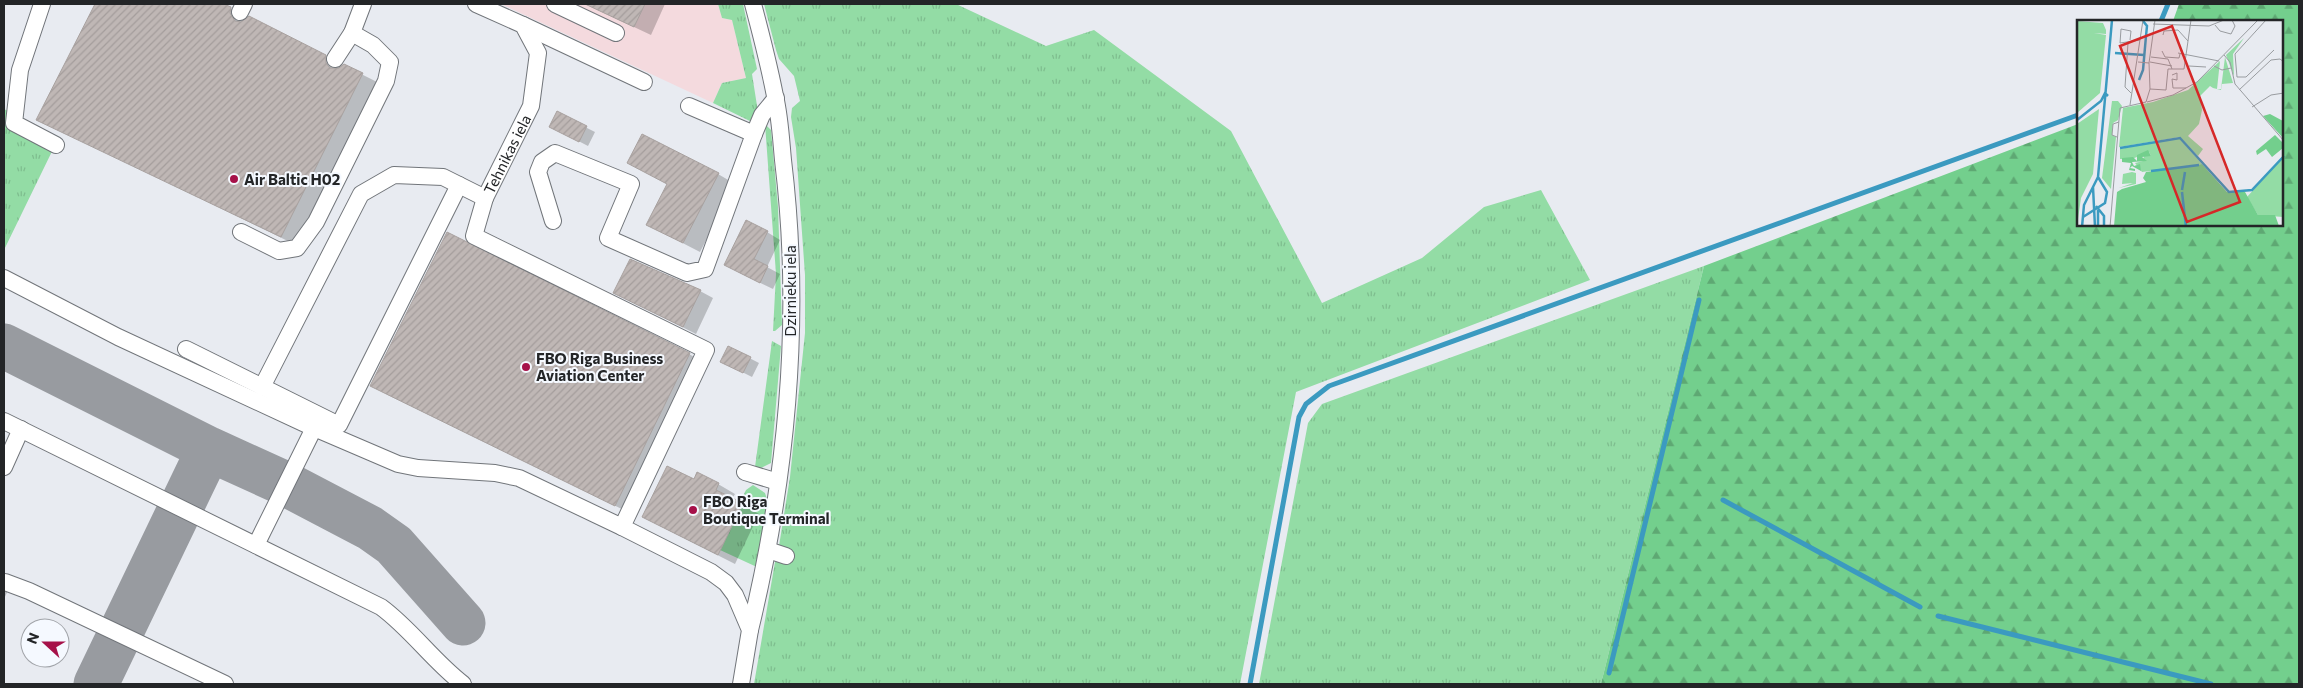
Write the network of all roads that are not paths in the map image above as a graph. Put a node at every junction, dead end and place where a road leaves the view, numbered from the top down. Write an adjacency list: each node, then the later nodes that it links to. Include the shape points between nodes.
1 (42, 4): 14 (lane, via 20,70 14,123)
2 (363, 4): 7 (lane)
3 (476, 4): 6 (lane)
4 (555, 4): 8 (lane)
5 (753, 4): 11 (lane, Dzirnieku iela)
6 (523, 25): 10 (lane); 16 (lane, Tehnikas iela, via 538,53 531,106)
7 (352, 33): 9 (lane); 18 (lane, via 373,45 390,62 386,81 316,222 297,248 279,251)
8 (616, 33)
9 (335, 59)
10 (644, 82)
11 (776, 98): 13 (lane, via 762,115); 27 (lane, Dzirnieku iela, via 789,207 792,295 789,372)
12 (689, 106): 13 (lane)
13 (754, 134): 17 (lane, via 704,269 687,273 608,238 631,184 555,153 542,162 538,172)
14 (56, 145)
15 (458, 185): 16 (lane, Tehnikas iela); 21 (lane, Tehnikas iela, via 443,177 394,175 361,194); 21 (lane, via 339,425)
16 (485, 198): 28 (lane, via 474,236 706,350)
17 (553, 221)
18 (241, 232)
19 (4, 278): 23 (lane, via 127,341)
20 (186, 349): 21 (lane)
21 (262, 387)
22 (4, 420): 24 (lane)
23 (314, 428): 28 (lane, via 398,464 519,478); 29 (lane)
24 (21, 429): 25 (lane); 29 (lane)
25 (4, 467)
26 (745, 472): 27 (lane)
27 (778, 482): 30 (lane, Dzirnieku iela)
28 (622, 527): 33 (lane, via 711,572 726,583 735,595)
29 (256, 545): 35 (lane, via 380,607 396,618)
30 (768, 550): 31 (lane); 33 (lane, Dzirnieku iela)
31 (786, 556)
32 (4, 579): 34 (lane)
33 (750, 630): 36 (lane, Dzirnieku iela)
34 (225, 684)
35 (462, 684)
36 (740, 684)

